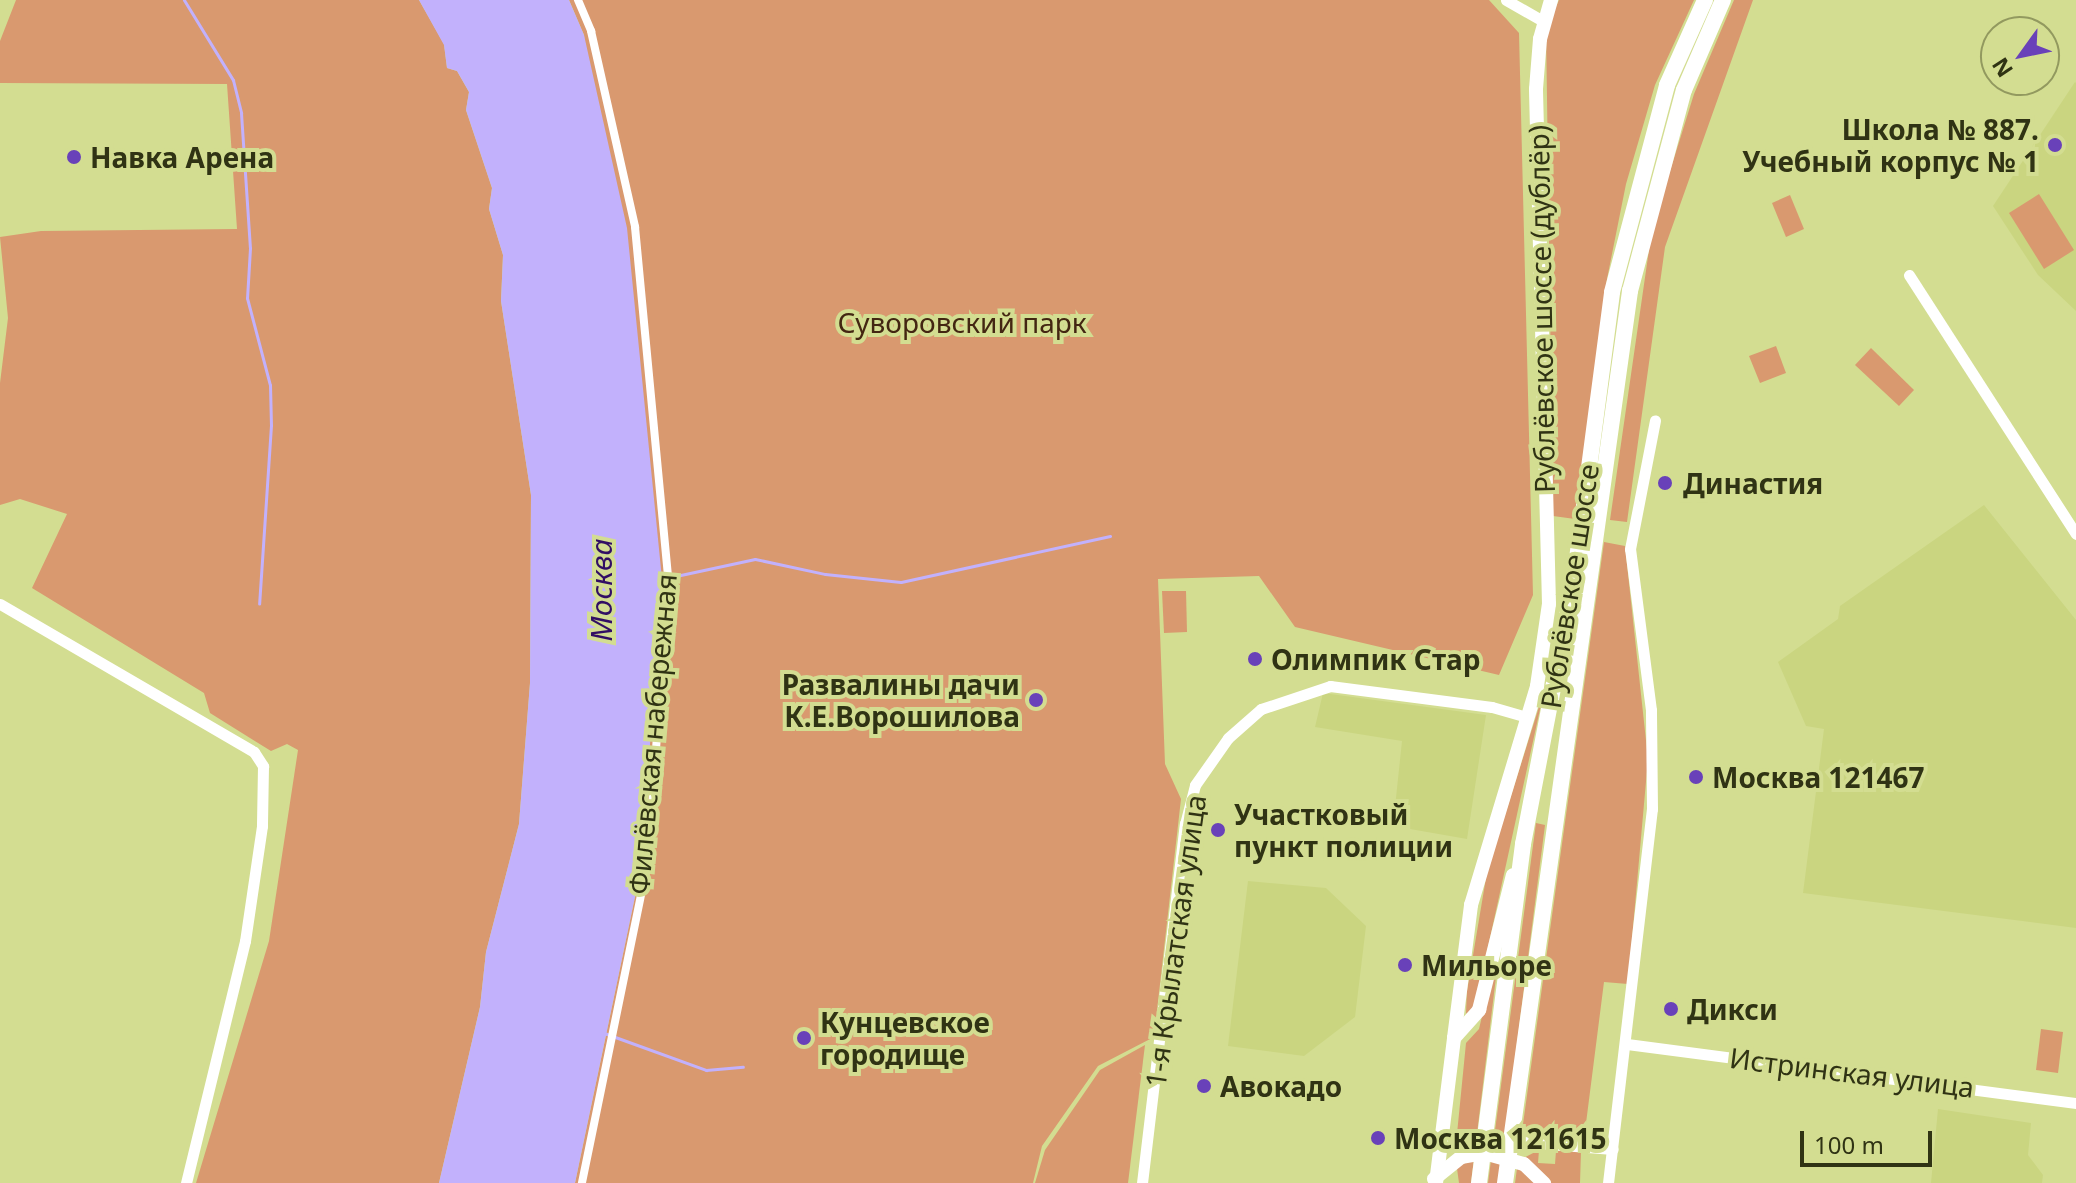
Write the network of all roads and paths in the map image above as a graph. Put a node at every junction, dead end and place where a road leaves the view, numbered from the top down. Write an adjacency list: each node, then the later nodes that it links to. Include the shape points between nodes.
1 (578, 0): 19 (street, Филёвская набережная, via 591,31 635,227 668,578 648,861)
2 (1506, 0): 6 (street)
3 (1551, 0): 6 (street, Рублёвское шоссе (дублёр))
4 (1705, 0): 12 (main road, Рублёвское шоссе, via 1667,85 1612,292 1575,574)
5 (1723, 0): 16 (main road, Рублёвское шоссе, via 1684,90 1630,291)
6 (1543, 21): 11 (street, Рублёвское шоссе (дублёр), via 1536,89 1549,604)
7 (1909, 275): 9 (street)
8 (1655, 420): 14 (street, via 1630,549 1655,757)
9 (2076, 534)
10 (0, 604): 18 (street, via 254,752 263,766 262,826 245,941)
11 (1528, 717): 13 (street, Рублёвское шоссе (дублёр), via 1474,890); 20 (street, 1-я Крылатская улица, via 1492,707 1330,686 1261,709 1228,738 1195,785 1185,824)
12 (1523, 844): 13 (street, via 1479,1010); 22 (main road, Рублёвское шоссе)
13 (1454, 1038): 21 (street, Рублёвское шоссе (дублёр))
14 (1627, 1044): 15 (street, Истринская улица); 17 (street)
15 (2076, 1103)
16 (1511, 1141): 17 (street); 23 (main road, Рублёвское шоссе)
17 (1613, 1149): 25 (street)
18 (186, 1183)
19 (582, 1183)
20 (1142, 1183)
21 (1434, 1183): 24 (street, via 1461,1157 1484,1153 1524,1164)
22 (1479, 1183)
23 (1505, 1183)
24 (1544, 1183)
25 (1608, 1183)

